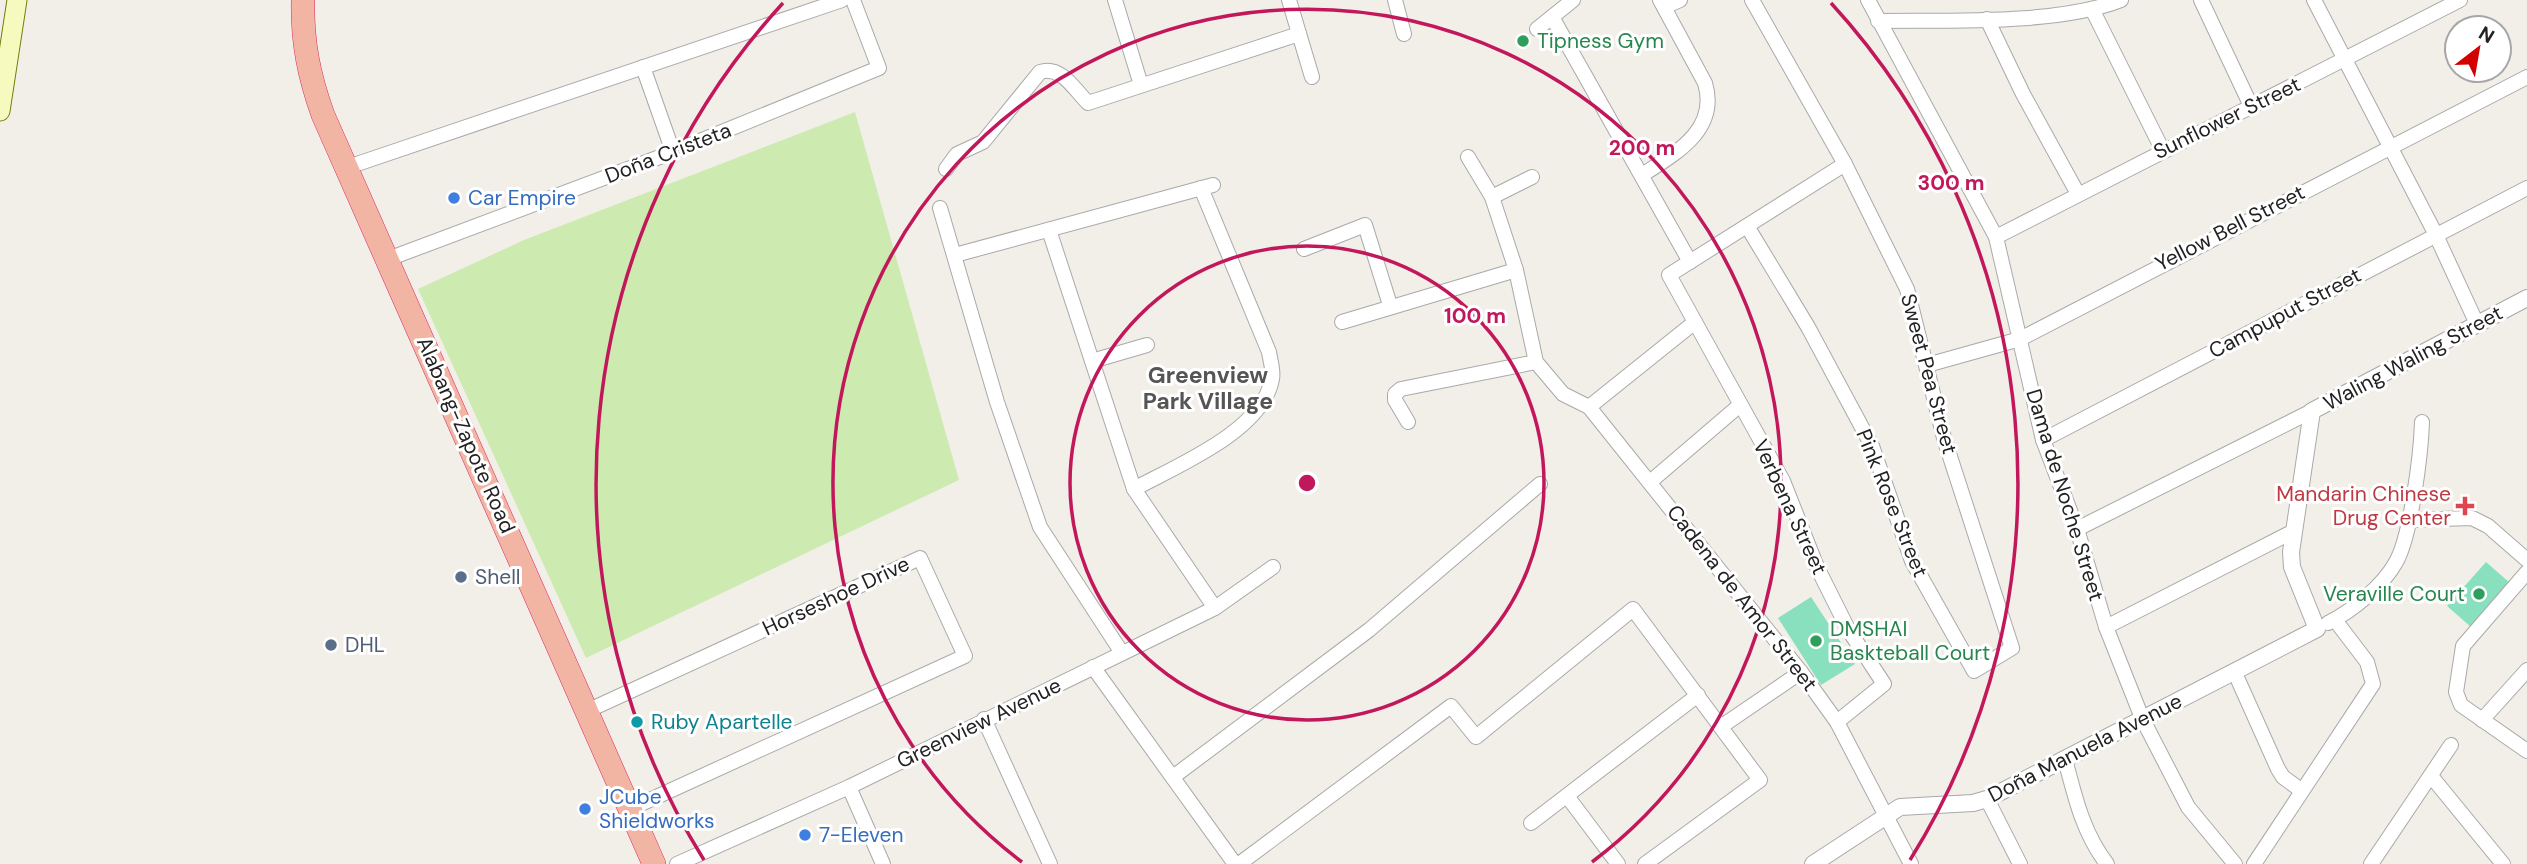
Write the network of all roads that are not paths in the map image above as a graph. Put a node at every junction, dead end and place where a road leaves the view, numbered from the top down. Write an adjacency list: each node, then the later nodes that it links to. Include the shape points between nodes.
1 (17, 0): 31 (main road)
2 (303, 0): 37 (highway, Alabang-Zapote Road, via 309,74)
3 (842, 0): 26 (street)
4 (853, 0): 34 (street, Doña Cristeta, via 879,68)
5 (1115, 0): 29 (street)
6 (1289, 0): 23 (street)
7 (1395, 0): 24 (street)
8 (1573, 0): 19 (street)
9 (1680, 0): 16 (street)
10 (1752, 0): 36 (street, Sweet Pea Street)
11 (1868, 0): 21 (street, Dama de Noche Street)
12 (2121, 0): 18 (street)
13 (2201, 0): 30 (street)
14 (2314, 0): 25 (street)
15 (2460, 0): 17 (street, Sunflower Street)
16 (1662, 4): 39 (street, via 1710,99 1700,131)
17 (2430, 7): 25 (street, Sunflower Street)
18 (2094, 11): 20 (street); 33 (street)
19 (1552, 17): 22 (street); 39 (street)
20 (1987, 19): 21 (street); 42 (street)
21 (1878, 21): 48 (street, Dama de Noche Street)
22 (1537, 29)
23 (1299, 34): 27 (street); 29 (street)
24 (1404, 34)
25 (2345, 60): 30 (street, Sunflower Street); 32 (street)
26 (643, 67): 34 (street); 37 (street)
27 (1312, 77)
28 (2527, 77): 32 (street, Yellow Bell Street)
29 (1142, 85): 38 (street, via 1088,103 1059,72 1040,72 982,142 957,154)
30 (2251, 106): 33 (street, Sunflower Street)
31 (0, 111)
32 (2389, 146): 47 (street); 59 (street, Yellow Bell Street)
33 (2162, 149): 42 (street, Sunflower Street)
34 (673, 152): 51 (street, Doña Cristeta)
35 (1468, 157): 43 (street)
36 (1845, 164): 45 (street); 63 (street, Sweet Pea Street, via 1908,289)
37 (348, 167): 51 (highway, Alabang-Zapote Road)
38 (946, 169)
39 (1642, 175): 52 (street)
40 (1532, 177): 43 (street)
41 (2527, 188): 47 (street, Campuput Street)
42 (2078, 194): 48 (street, Sunflower Street)
43 (1492, 197): 53 (street)
44 (940, 208): 50 (street)
45 (1747, 226): 52 (street); 86 (street, Pink Rose Street, via 1872,446 1912,561)
46 (1049, 230): 50 (street); 61 (street); 72 (street, via 1207,187 1269,352 1273,377 1264,402 1241,426)
47 (2435, 233): 58 (street); 69 (street, Campuput Street)
48 (1996, 237): 59 (street, Dama de Noche Street)
49 (1304, 249): 55 (street, via 1365,225)
50 (955, 255): 83 (street, via 997,402 1040,527)
51 (388, 259): 90 (highway, Alabang-Zapote Road)
52 (1690, 262): 57 (street, Verbena Street, via 1669,275)
53 (1516, 270): 55 (street); 62 (street)
54 (2527, 298): 58 (street, Waling Waling Street)
55 (1391, 305): 56 (street)
56 (1342, 322)
57 (1695, 322): 64 (street, Verbena Street); 65 (street)
58 (2477, 324): 66 (street, Waling Waling Street)
59 (2020, 339): 63 (street, Yellow Bell Street); 69 (street, Dama de Noche Street)
60 (1147, 345): 61 (street)
61 (1092, 361): 72 (street)
62 (1536, 362): 65 (street, Cadena de Amor Street, via 1563,394); 67 (street, via 1401,389 1395,400)
63 (1927, 365): 86 (street, Sweet Pea Street, via 1960,491 2012,648)
64 (1741, 405): 70 (street); 94 (street, Verbena Street, via 1783,481 1848,629 1884,684)
65 (1590, 407): 70 (street, Cadena de Amor Street)
66 (2312, 411): 74 (street); 75 (street, Waling Waling Street)
67 (1408, 422)
68 (2422, 422): 73 (street)
69 (2043, 440): 74 (street, Dama de Noche Street)
70 (1650, 482): 87 (street, Cadena de Amor Street)
71 (1540, 484): 100 (street, via 1368,630)
72 (1134, 489): 79 (street)
73 (2408, 520): 76 (street, via 2472,519 2488,526); 80 (street, via 2395,564 2357,604)
74 (2077, 529): 81 (street, Dama de Noche Street)
75 (2292, 532): 81 (street); 82 (street, Waling Waling Street, via 2292,567)
76 (2527, 560)
77 (1273, 567): 79 (street, Greenview Avenue)
78 (2527, 572): 93 (street, via 2462,650 2458,702)
79 (1215, 608): 83 (street, Greenview Avenue)
80 (2334, 620): 82 (street); 102 (street, via 2367,662 2373,684)
81 (2106, 627): 91 (street, Dama de Noche Street)
82 (2317, 629): 88 (street, Doña Manuela Avenue)
83 (1122, 653): 84 (street, Greenview Avenue)
84 (1093, 667): 92 (street, Greenview Avenue); 100 (street)
85 (2527, 670): 93 (street)
86 (1974, 671)
87 (1801, 672): 94 (street, Cadena de Amor Street); 95 (street)
88 (2235, 673): 91 (street, Doña Manuela Avenue); 102 (street, via 2278,769)
89 (1698, 695): 95 (street); 103 (street); 113 (street, via 1633,609 1476,737 1451,706)
90 (587, 711): 105 (highway, Alabang-Zapote Road); 105 (street, Horseshoe Drive, via 920,558 965,656)
91 (2142, 718): 98 (street, Doña Manuela Avenue); 120 (street, Dama de Noche Street, via 2188,807)
92 (984, 719): 101 (street, Greenview Avenue); 112 (street)
93 (2482, 720): 97 (street)
94 (1837, 722): 106 (street, Cadena de Amor Street)
95 (1722, 726): 115 (street, via 1760,780)
96 (2451, 745): 99 (street)
97 (2527, 751)
98 (2065, 759): 104 (street, Doña Manuela Avenue); 119 (street, via 2084,827)
99 (2431, 776): 108 (street); 122 (street)
100 (1172, 777): 113 (street)
101 (849, 787): 110 (street, Greenview Avenue); 111 (street)
102 (2302, 791): 121 (street)
103 (1567, 796): 107 (street); 114 (street)
104 (1987, 799): 106 (street, Doña Manuela Avenue, via 1900,807); 118 (street)
105 (630, 809): 109 (highway, Alabang-Zapote Road)
106 (1885, 815): 116 (street, Doña Manuela Avenue); 117 (street, Cadena de Amor Street)
107 (1531, 823)
108 (2373, 863)
109 (654, 864)
110 (677, 864)
111 (883, 864)
112 (1049, 864)
113 (1237, 864)
114 (1618, 864)
115 (1645, 864)
116 (1813, 864)
117 (1911, 864)
118 (2020, 864)
119 (2107, 864)
120 (2235, 864)
121 (2254, 864)
122 (2503, 864)

